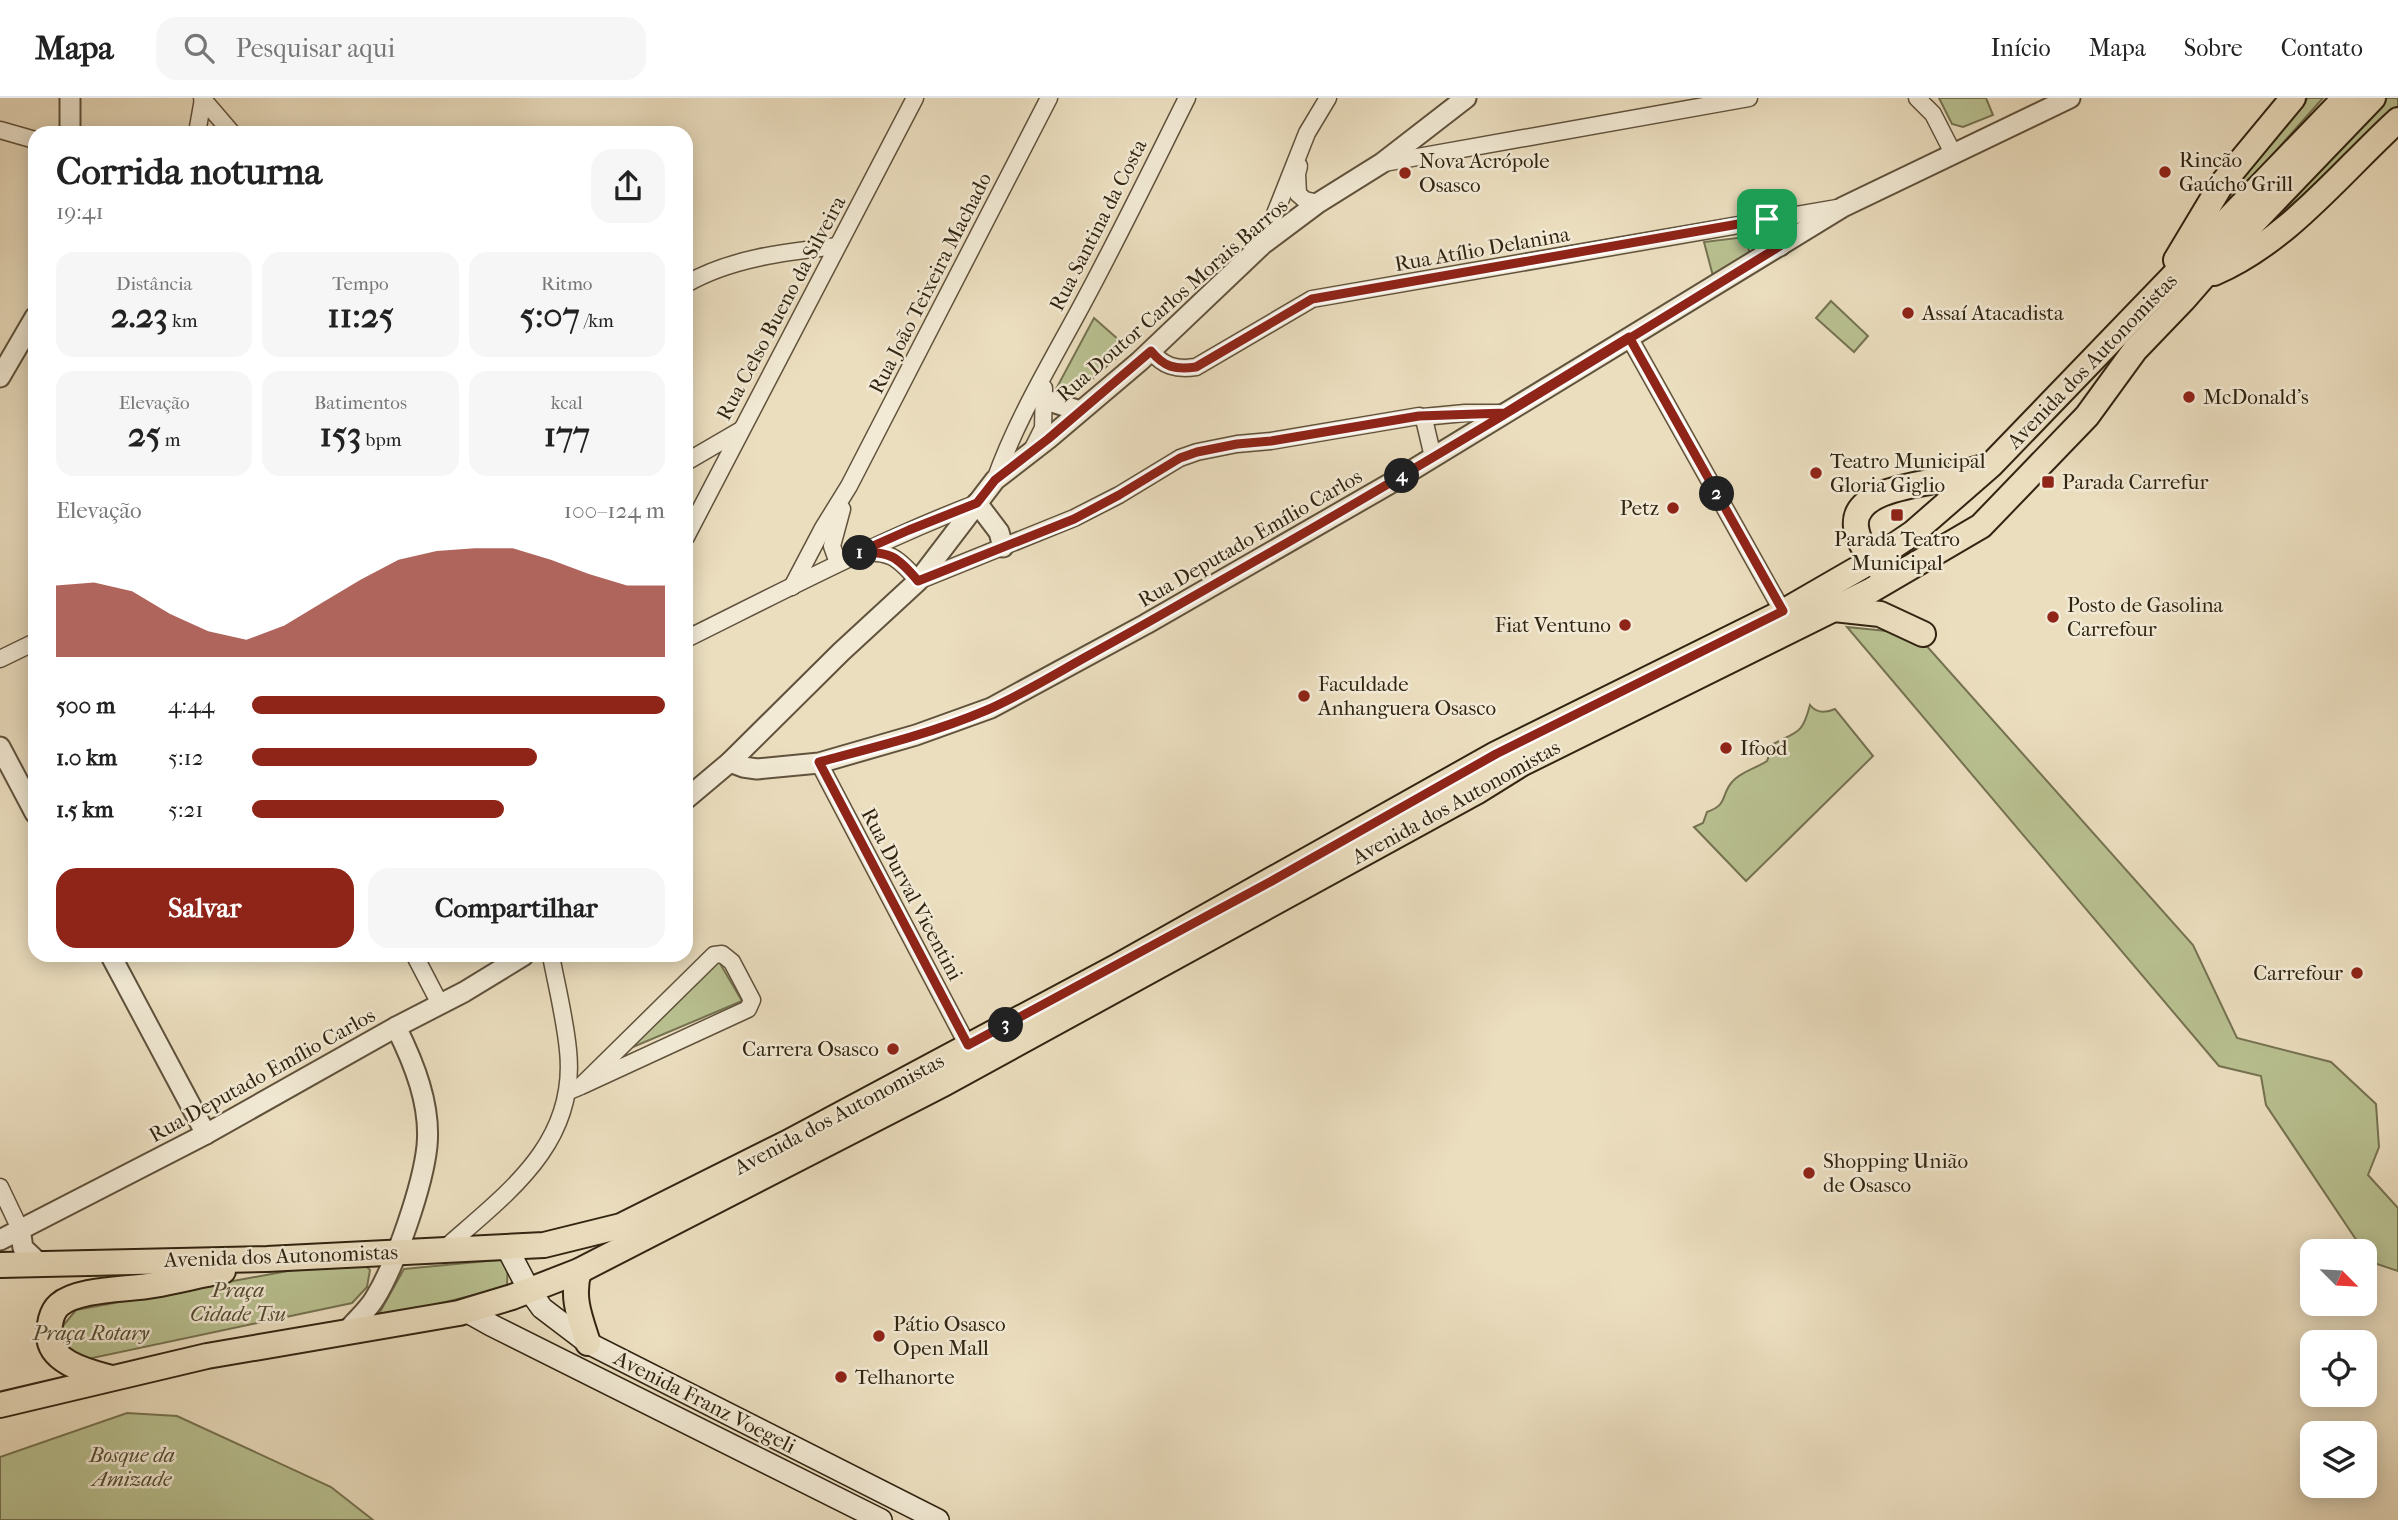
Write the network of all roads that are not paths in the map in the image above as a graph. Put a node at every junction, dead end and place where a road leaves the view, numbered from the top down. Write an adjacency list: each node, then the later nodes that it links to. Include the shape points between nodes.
1 (70, 98): 15 (street)
2 (915, 98): 28 (street, Rua Celso Bueno da Silveira)
3 (1049, 98): 48 (street, Rua João Teixeira Machado)
4 (1187, 98): 36 (street, Rua Santina da Costa)
5 (1328, 98): 19 (street)
6 (1466, 98): 22 (street, Rua Doutor Carlos Morais Barros)
7 (1749, 98): 22 (street)
8 (1917, 98): 21 (street, via 1933,114)
9 (2070, 98): 21 (street, Rua Deputado Emílio Carlos)
10 (2293, 98): 32 (main road, via 2221,185 2183,245)
11 (2345, 98): 27 (main road, Avenida dos Autonomistas)
12 (2373, 98): 27 (main road)
13 (203, 99): 16 (street); 17 (street)
14 (2398, 120): 30 (main road, via 2272,239)
15 (70, 126)
16 (198, 126)
17 (226, 126)
18 (0, 130): 20 (street)
19 (1307, 133): 23 (street, via 1297,174 1298,194); 26 (street)
20 (28, 138)
21 (1953, 153): 24 (street, Rua Deputado Emílio Carlos)
22 (1382, 163): 23 (street, Rua Doutor Carlos Morais Barros)
23 (1318, 203): 26 (street, Rua Doutor Carlos Morais Barros)
24 (1843, 207): 25 (street, Rua Atílio Delanina); 29 (street, Rua Deputado Emílio Carlos)
25 (1767, 219): 29 (street); 35 (street, Rua Atílio Delanina, via 1312,299 1196,367 1160,363)
26 (1263, 244): 35 (street, Rua Doutor Carlos Morais Barros)
27 (2216, 245): 30 (main road, Avenida dos Autonomistas); 32 (main road, Avenida dos Autonomistas)
28 (837, 246): 31 (street, via 765,257); 42 (street, Rua Celso Bueno da Silveira)
29 (1780, 246): 34 (street, Rua Deputado Emílio Carlos)
30 (2204, 277): 58 (main road, Avenida dos Autonomistas, via 2135,350 2087,416 1981,526)
31 (693, 281)
32 (2164, 286): 46 (main road, Avenida dos Autonomistas)
33 (28, 329): 37 (street)
34 (1629, 337): 40 (street, Rua Deputado Emílio Carlos); 61 (street)
35 (1151, 351): 39 (street, Rua Doutor Carlos Morais Barros)
36 (1045, 371): 38 (street, Rua Santina da Costa); 47 (street, Rua Santina da Costa)
37 (0, 377)
38 (1044, 399): 39 (street); 43 (street, Rua Santina da Costa, via 1043,428)
39 (1080, 411): 43 (street, Rua Doutor Carlos Morais Barros)
40 (1505, 413): 41 (street); 44 (street, Rua Deputado Emílio Carlos)
41 (1423, 417): 44 (street); 52 (street, via 1197,452 1074,519)
42 (741, 430): 45 (street); 50 (street, Rua Celso Bueno da Silveira)
43 (1029, 453): 47 (street, Rua Doutor Carlos Morais Barros)
44 (1433, 457): 68 (street, Rua Deputado Emílio Carlos, via 991,708)
45 (693, 458)
46 (1991, 465): 55 (main road, Avenida dos Autonomistas, via 1913,534); 55 (main road, via 1894,489 1866,503 1855,524)
47 (995, 480): 49 (street, Rua Doutor Carlos Morais Barros)
48 (849, 486): 56 (street, Rua João Teixeira Machado, via 833,536); 59 (street, Rua João Teixeira Machado)
49 (977, 503): 51 (street); 52 (street, via 999,532); 57 (street, Rua Doutor Carlos Morais Barros)
50 (693, 523)
51 (909, 530): 53 (street); 54 (street)
52 (1003, 547): 57 (street)
53 (857, 553): 54 (street); 56 (street)
54 (895, 557): 57 (street)
55 (1873, 561): 58 (main road); 61 (main road, Avenida dos Autonomistas)
56 (838, 563): 59 (street)
57 (918, 581): 67 (street, Rua Doutor Carlos Morais Barros)
58 (1888, 581): 60 (main road, Avenida dos Autonomistas)
59 (792, 587): 63 (street)
60 (1833, 609): 62 (main road, via 1880,614); 89 (main road, Avenida dos Autonomistas, via 1521,764 956,1076)
61 (1783, 611): 77 (main road, Avenida dos Autonomistas, via 1496,754)
62 (1923, 634)
63 (693, 636)
64 (28, 645): 65 (street)
65 (0, 659)
66 (0, 747): 70 (street)
67 (730, 762): 68 (street, Rua Deputado Emílio Carlos, via 757,769); 69 (street)
68 (819, 762): 77 (street, Rua Durval Vicentini)
69 (693, 793)
70 (28, 800)
71 (114, 962): 79 (street)
72 (418, 962): 75 (street)
73 (513, 962): 75 (street, Rua Deputado Emílio Carlos)
74 (552, 962): 78 (street)
75 (440, 1004): 76 (street, Rua Deputado Emílio Carlos)
76 (396, 1027): 79 (street, Rua Deputado Emílio Carlos); 85 (street, via 417,1078 427,1145)
77 (968, 1045): 83 (main road, Avenida dos Autonomistas, via 621,1226 544,1245)
78 (575, 1088): 78 (street, via 748,1009 752,1000 732,962 722,954 714,955); 84 (street, via 545,1150)
79 (206, 1134): 81 (street, Rua Deputado Emílio Carlos)
80 (0, 1187): 81 (street)
81 (20, 1229): 82 (street, Rua Deputado Emílio Carlos); 87 (street, via 23,1248)
82 (0, 1240)
83 (506, 1246): 84 (main road, Avenida dos Autonomistas); 90 (main road, Avenida Franz Voegeli)
84 (444, 1249): 85 (main road, Avenida dos Autonomistas)
85 (396, 1251): 86 (main road, Avenida dos Autonomistas); 92 (street, via 374,1301)
86 (267, 1259): 87 (main road, Avenida dos Autonomistas); 94 (main road, via 152,1286 77,1296 59,1305 49,1333 57,1355)
87 (39, 1263): 88 (main road, Avenida dos Autonomistas)
88 (0, 1265)
89 (579, 1271): 90 (main road, Avenida dos Autonomistas); 93 (main road, via 575,1295)
90 (528, 1290): 91 (main road, Avenida dos Autonomistas); 93 (main road, Avenida Franz Voegeli, via 542,1308)
91 (466, 1311): 92 (main road, Avenida dos Autonomistas); 97 (main road, Avenida Franz Voegeli)
92 (347, 1331): 94 (main road, Avenida dos Autonomistas)
93 (588, 1343): 95 (main road, Avenida Franz Voegeli)
94 (112, 1378): 96 (main road, Avenida dos Autonomistas)
95 (673, 1386): 97 (main road); 99 (main road, Avenida Franz Voegeli)
96 (0, 1405)
97 (661, 1410): 98 (main road, Avenida Franz Voegeli)
98 (881, 1520)
99 (938, 1520)

